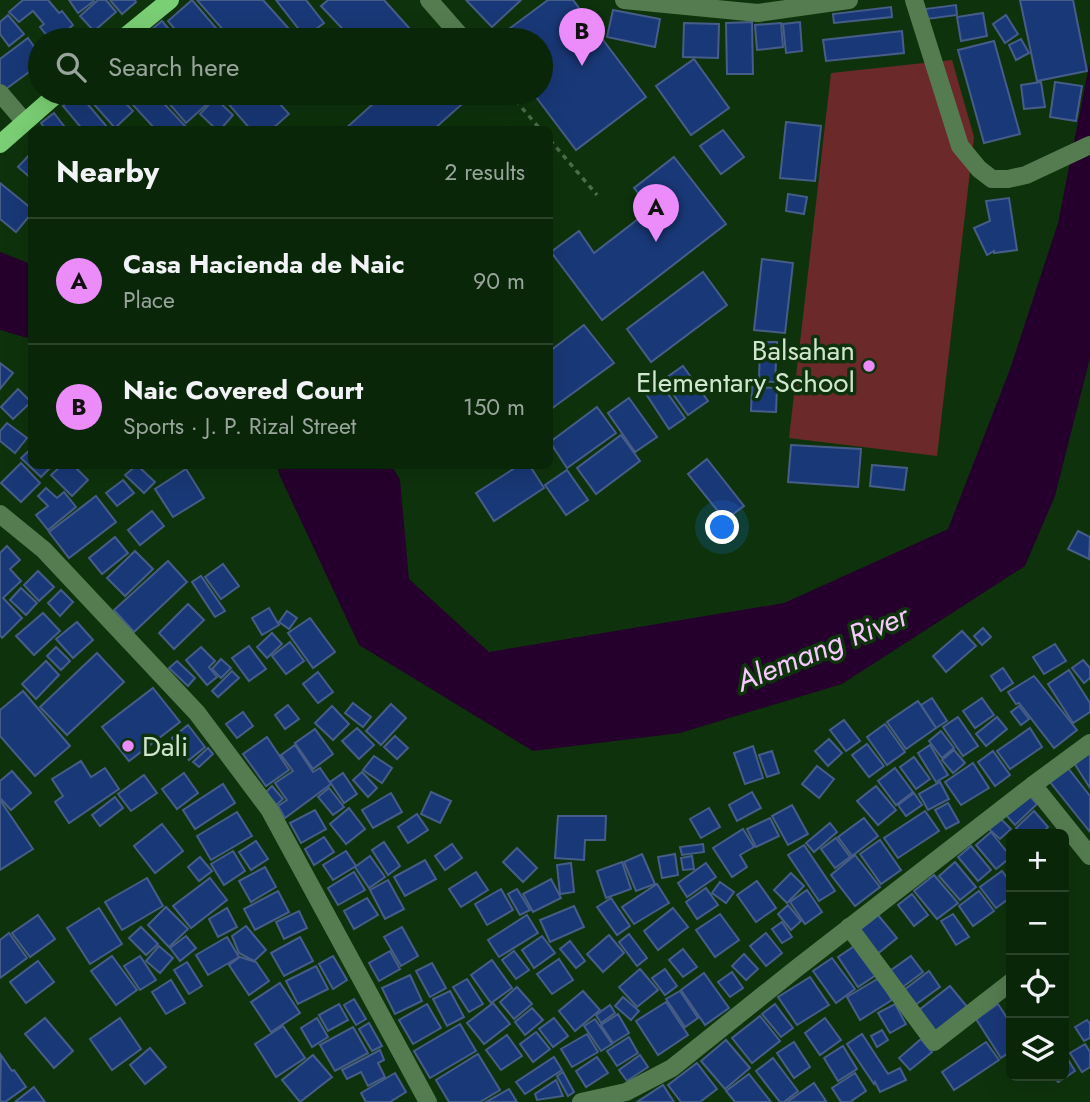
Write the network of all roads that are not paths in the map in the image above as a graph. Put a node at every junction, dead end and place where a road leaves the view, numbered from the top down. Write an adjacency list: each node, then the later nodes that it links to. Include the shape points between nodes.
1 (429, 0): 7 (street)
2 (624, 0): 3 (street, via 758,13)
3 (849, 0)
4 (914, 0): 12 (street, via 960,146 979,169 992,179 1008,179)
5 (164, 2): 6 (main road)
6 (135, 28)
7 (454, 28)
8 (0, 93): 10 (street)
9 (43, 105): 10 (main road)
10 (24, 121): 11 (main road)
11 (0, 144)
12 (1090, 145)
13 (0, 514): 19 (street, via 44,550 197,713 269,809)
14 (1090, 743): 15 (street)
15 (1032, 785): 16 (street); 17 (street)
16 (1090, 856)
17 (849, 928): 18 (street, via 934,1042); 20 (street, via 673,1068 626,1092)
18 (1006, 986)
19 (428, 1102)
20 (581, 1102)

